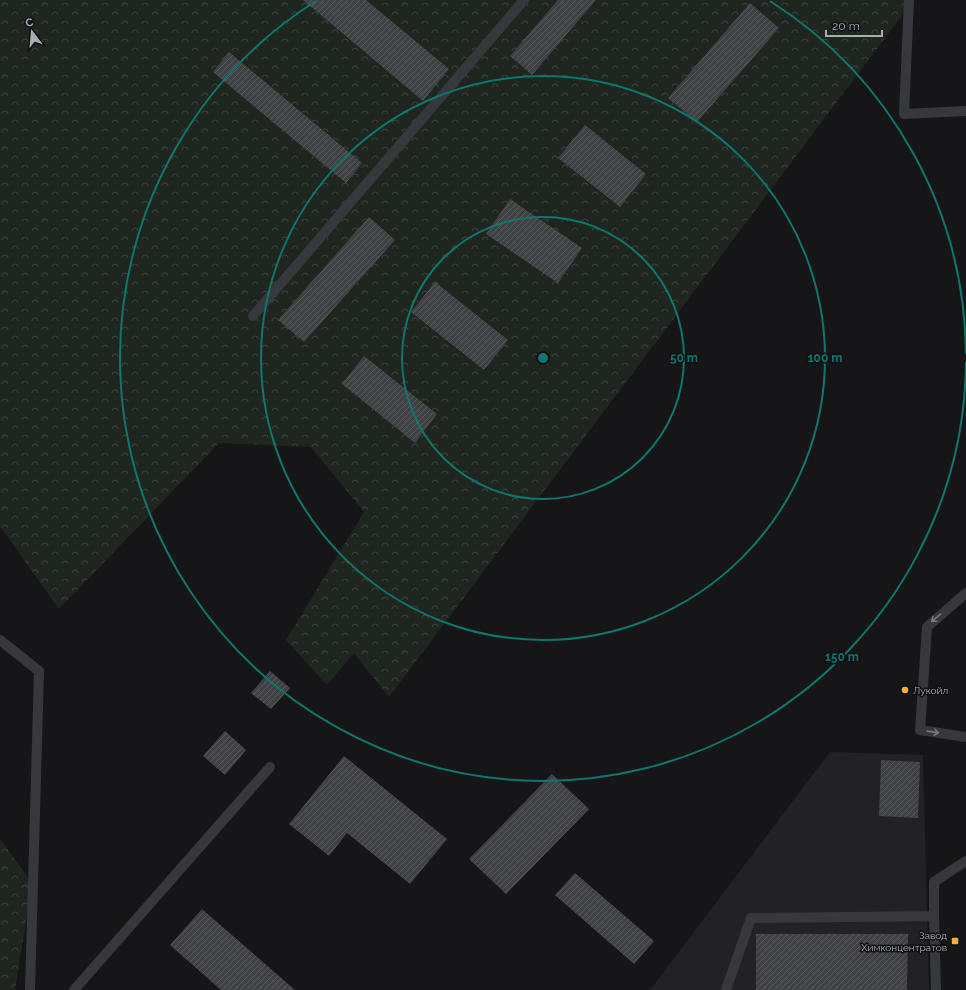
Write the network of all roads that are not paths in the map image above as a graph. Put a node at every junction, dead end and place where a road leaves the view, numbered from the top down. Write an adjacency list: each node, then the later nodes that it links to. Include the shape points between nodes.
1 (524, 0): 4 (lane)
2 (909, 0): 3 (lane, via 904,114)
3 (966, 111)
4 (253, 316)
5 (966, 593): 7 (lane, one-way to 7, via 926,627 920,730)
6 (0, 640): 11 (lane, via 40,671)
7 (966, 737)
8 (270, 767): 12 (lane)
9 (966, 861): 10 (lane, via 934,882)
10 (934, 916): 13 (lane, via 751,918); 14 (lane)
11 (30, 990)
12 (74, 990)
13 (726, 990)
14 (936, 990)

